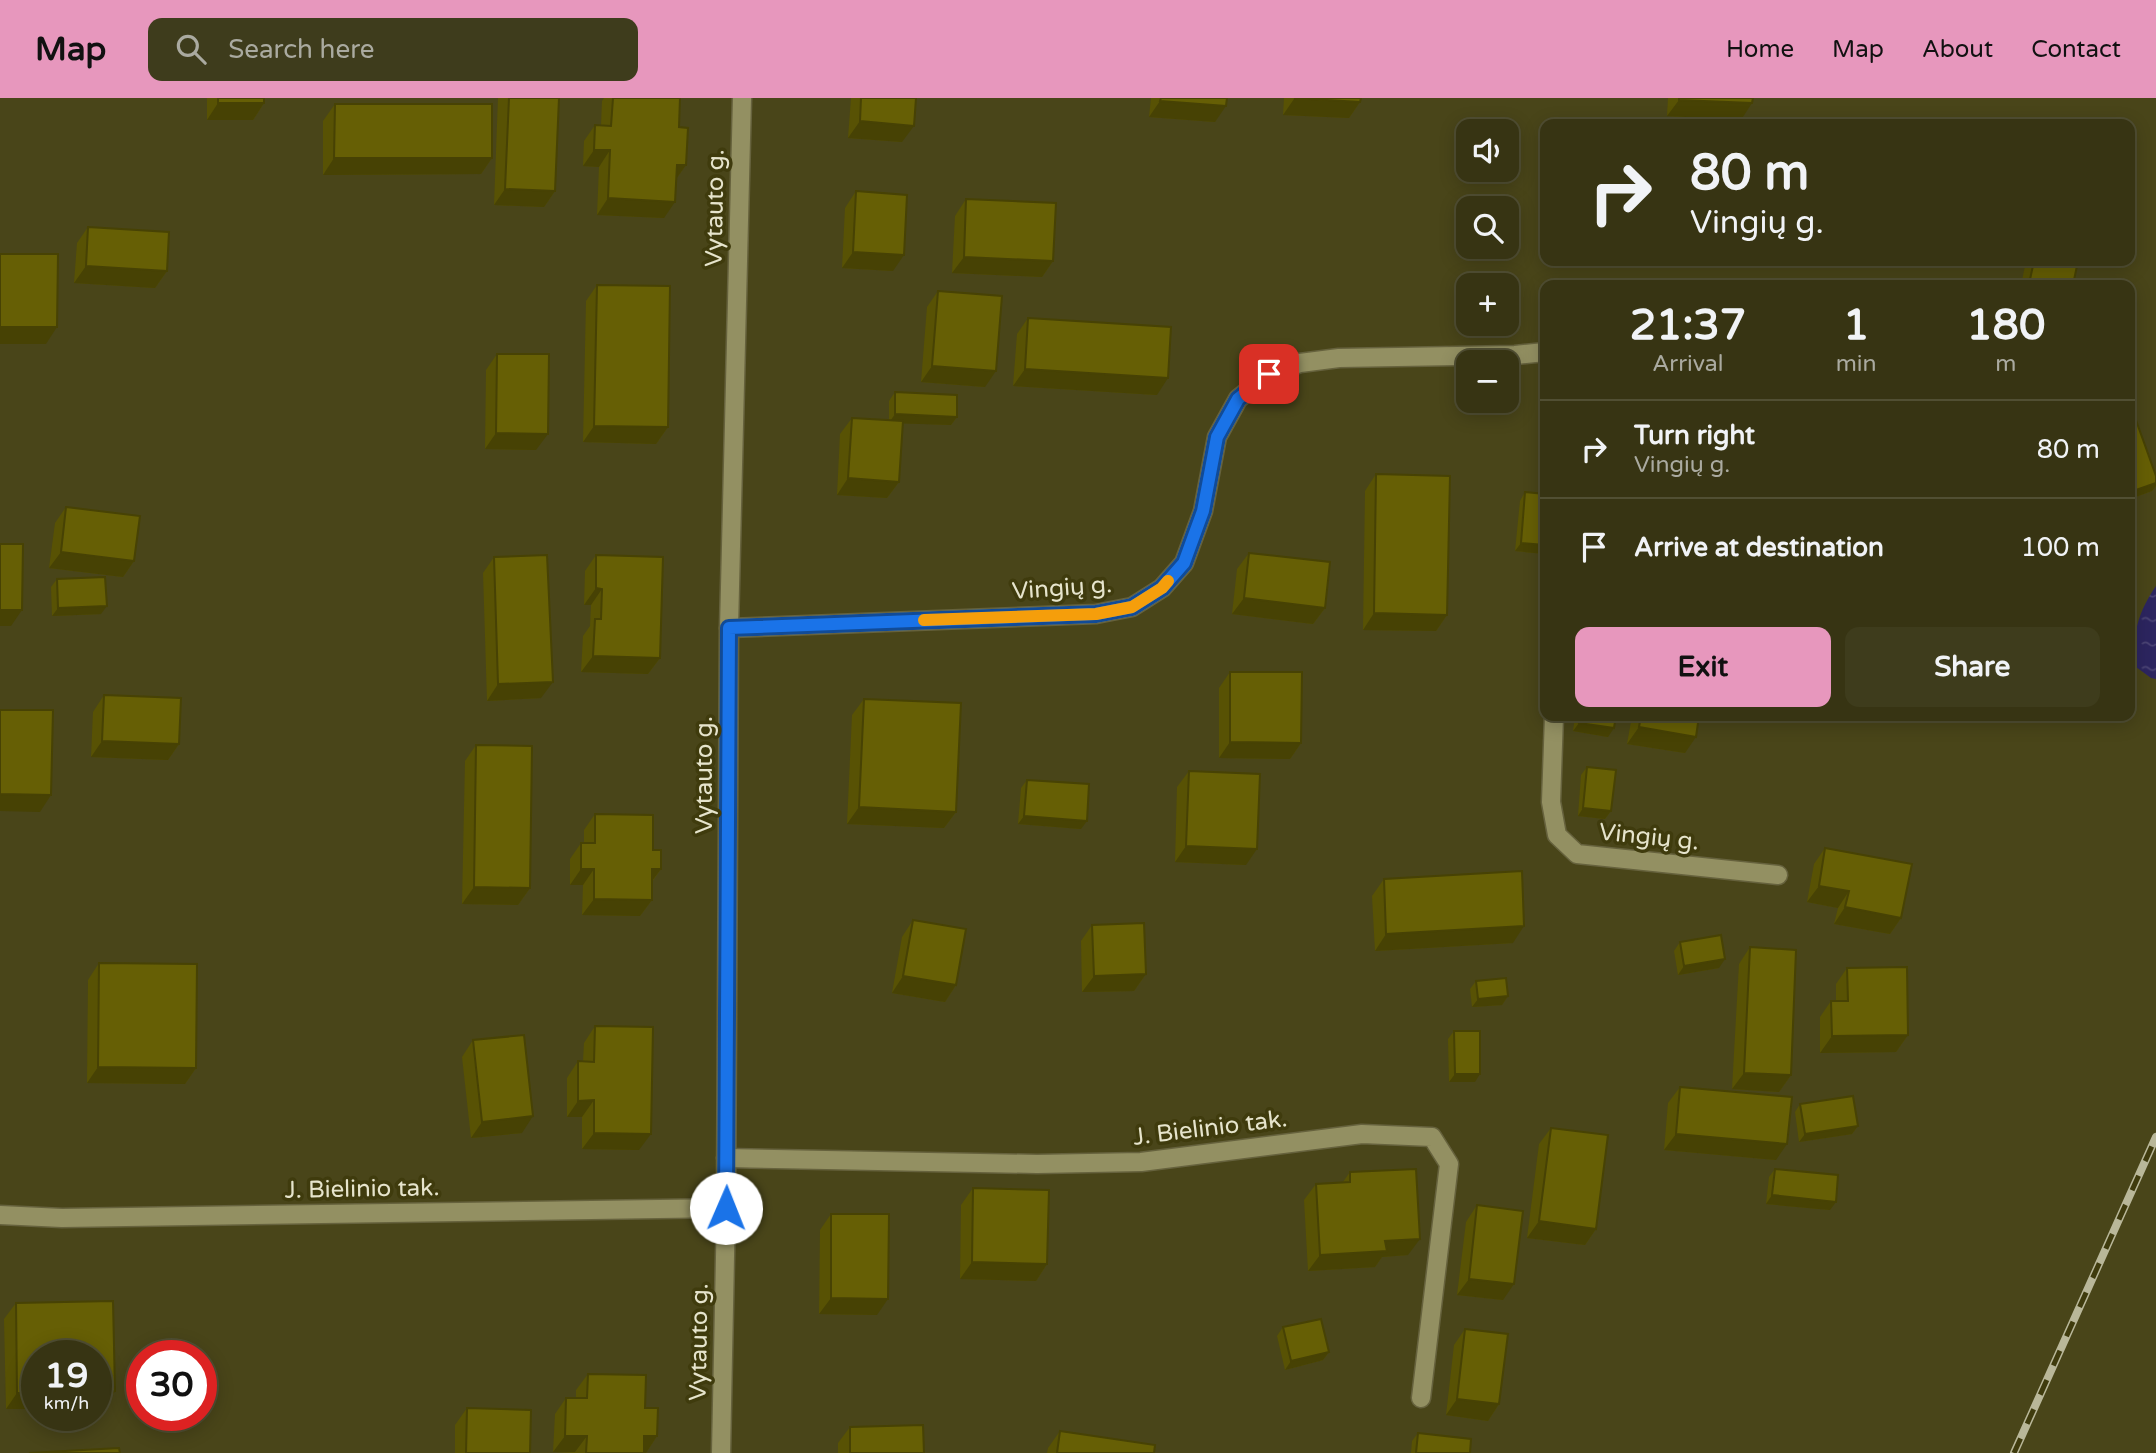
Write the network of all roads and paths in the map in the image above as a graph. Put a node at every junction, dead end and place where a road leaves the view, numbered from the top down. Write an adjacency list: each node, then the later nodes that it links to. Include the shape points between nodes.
1 (742, 98): 3 (street, Vytauto g.)
2 (1540, 352): 3 (street, Vingių g., via 1339,358 1300,363 1269,374 1238,399 1217,437 1203,511 1184,563 1162,588 1132,607 1096,614)
3 (729, 628): 6 (street, Vytauto g.)
4 (1554, 721): 5 (street, Vingių g., via 1551,802 1557,835 1577,854)
5 (1778, 875)
6 (726, 1158): 7 (street, Vytauto g.); 9 (street, J. Bielinio tak., via 1115,1162 1362,1134 1432,1137 1449,1164)
7 (726, 1208): 8 (street, J. Bielinio tak., via 62,1218); 10 (street, Vytauto g.)
8 (0, 1215)
9 (1421, 1398)
10 (722, 1453)

